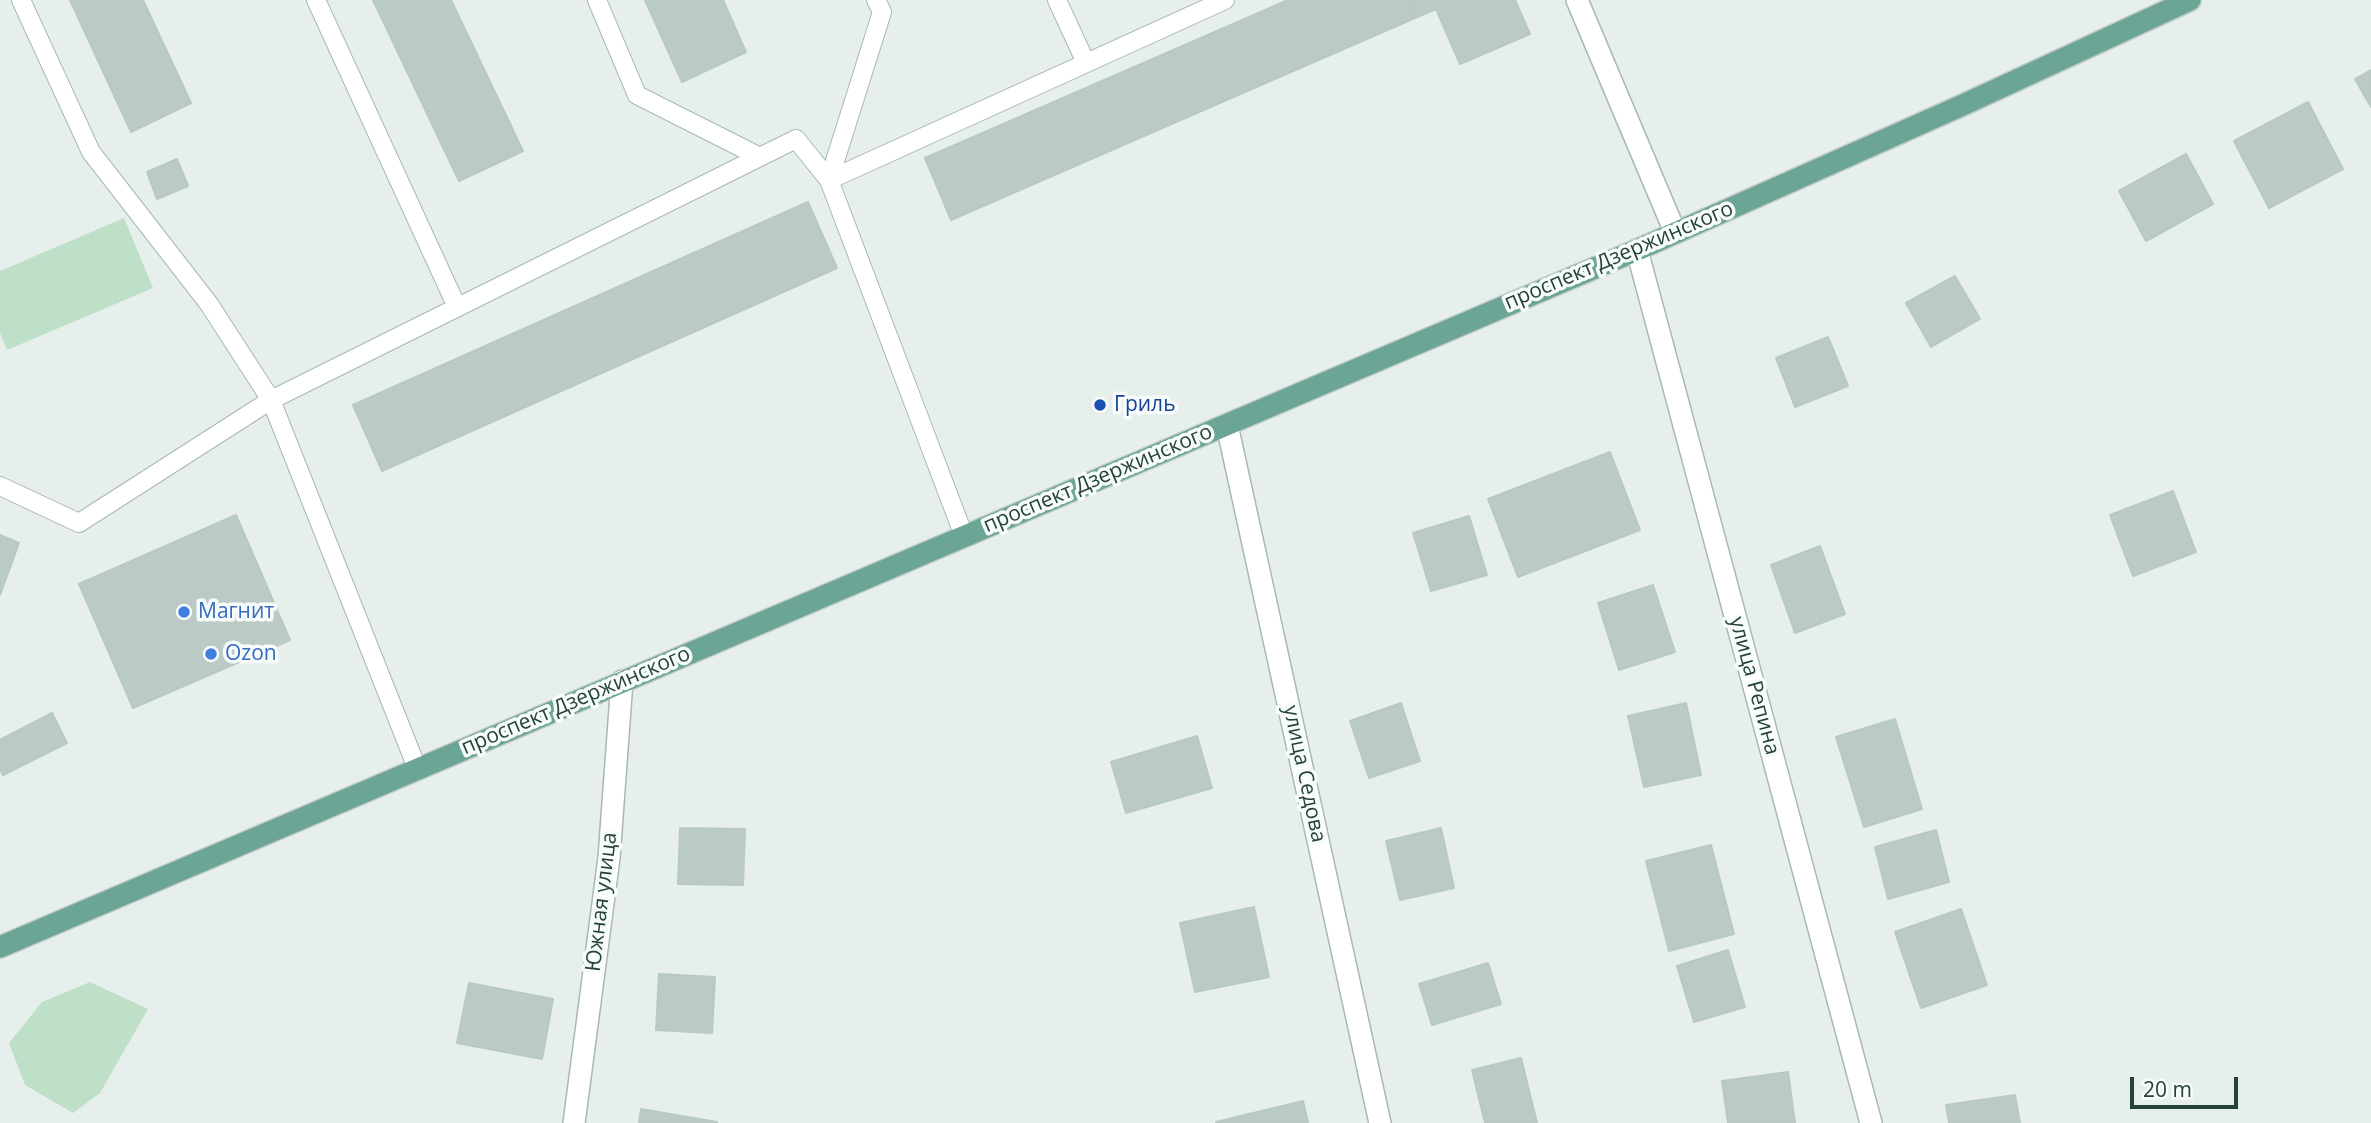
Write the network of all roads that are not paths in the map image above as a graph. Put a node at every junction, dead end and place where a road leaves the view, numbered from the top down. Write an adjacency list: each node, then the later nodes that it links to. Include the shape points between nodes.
1 (21, 0): 15 (lane, via 91,152 209,304)
2 (316, 0): 14 (lane)
3 (597, 0): 10 (lane, via 637,95)
4 (876, 0): 11 (lane, via 881,12)
5 (1057, 0): 9 (lane)
6 (1225, 0): 9 (lane)
7 (1577, 0): 12 (street)
8 (2190, 0): 12 (main road, проспект Дзержинского)
9 (1086, 63): 11 (lane)
10 (760, 157): 11 (lane, via 796,139); 14 (lane)
11 (829, 180): 18 (lane)
12 (1675, 232): 13 (main road, проспект Дзержинского)
13 (1637, 250): 16 (main road, проспект Дзержинского); 24 (street, улица Репина)
14 (457, 307): 15 (lane)
15 (271, 400): 17 (lane, via 79,523); 20 (lane)
16 (1227, 425): 18 (main road, проспект Дзержинского); 23 (street, улица Седова)
17 (0, 485)
18 (964, 536): 19 (main road, проспект Дзержинского)
19 (622, 681): 20 (main road, проспект Дзержинского); 22 (street, Южная улица, via 609,858)
20 (417, 768): 21 (main road, проспект Дзержинского)
21 (0, 947)
22 (574, 1123)
23 (1380, 1123)
24 (1871, 1123)

